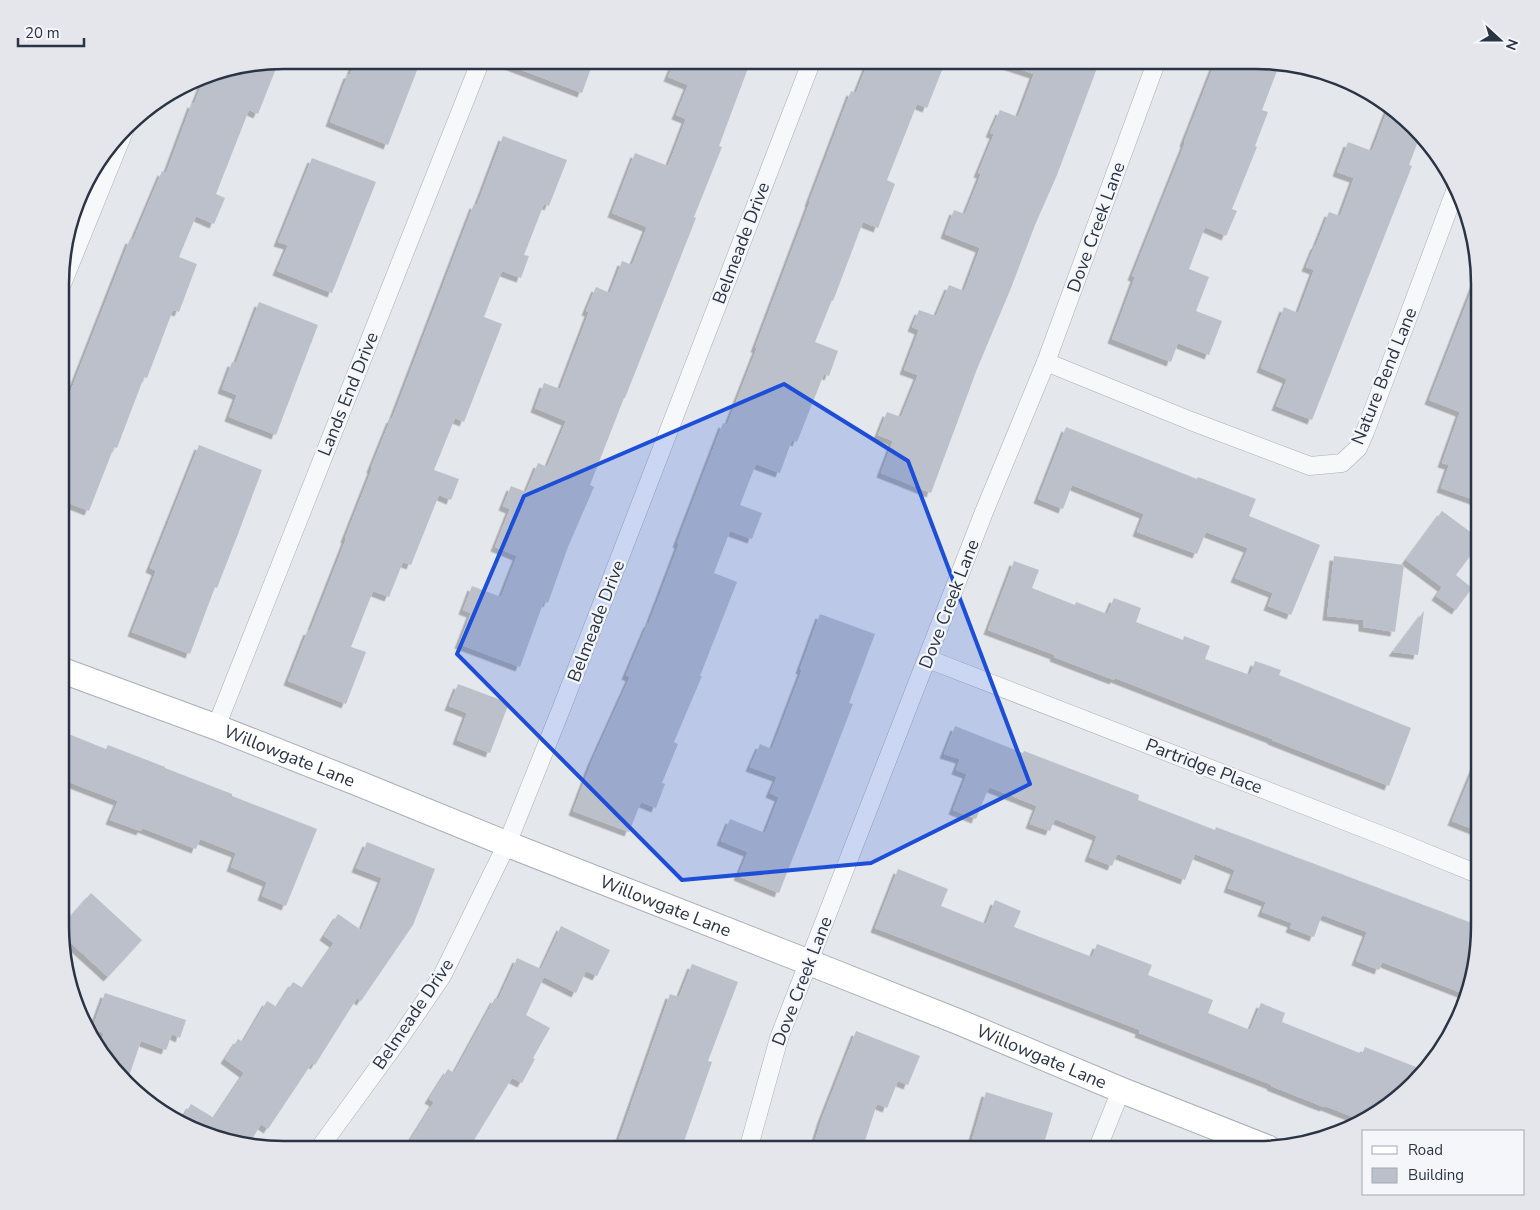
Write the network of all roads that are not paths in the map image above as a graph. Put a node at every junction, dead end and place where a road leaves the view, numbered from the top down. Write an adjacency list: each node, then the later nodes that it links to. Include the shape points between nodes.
1 (477, 69): 10 (street, Lands End Drive)
2 (809, 69): 11 (street, Belmeade Drive)
3 (1153, 69): 7 (street, Dove Creek Lane)
4 (117, 148): 6 (street)
5 (1453, 197): 7 (street, Nature Bend Lane, via 1365,432 1358,448 1342,463 1310,466)
6 (69, 266)
7 (1046, 362): 8 (street, Dove Creek Lane)
8 (928, 659): 12 (street, Partridge Place); 13 (street, Dove Creek Lane)
9 (69, 673): 10 (street, Willowgate Lane)
10 (216, 727): 11 (street, Willowgate Lane)
11 (507, 844): 13 (street, Willowgate Lane); 15 (street, Belmeade Drive, via 442,976)
12 (1471, 872)
13 (808, 962): 14 (street, Willowgate Lane); 16 (street, Dove Creek Lane, via 779,1038)
14 (1121, 1090): 17 (street); 18 (street, Willowgate Lane)
15 (325, 1141)
16 (750, 1141)
17 (1101, 1141)
18 (1250, 1141)

